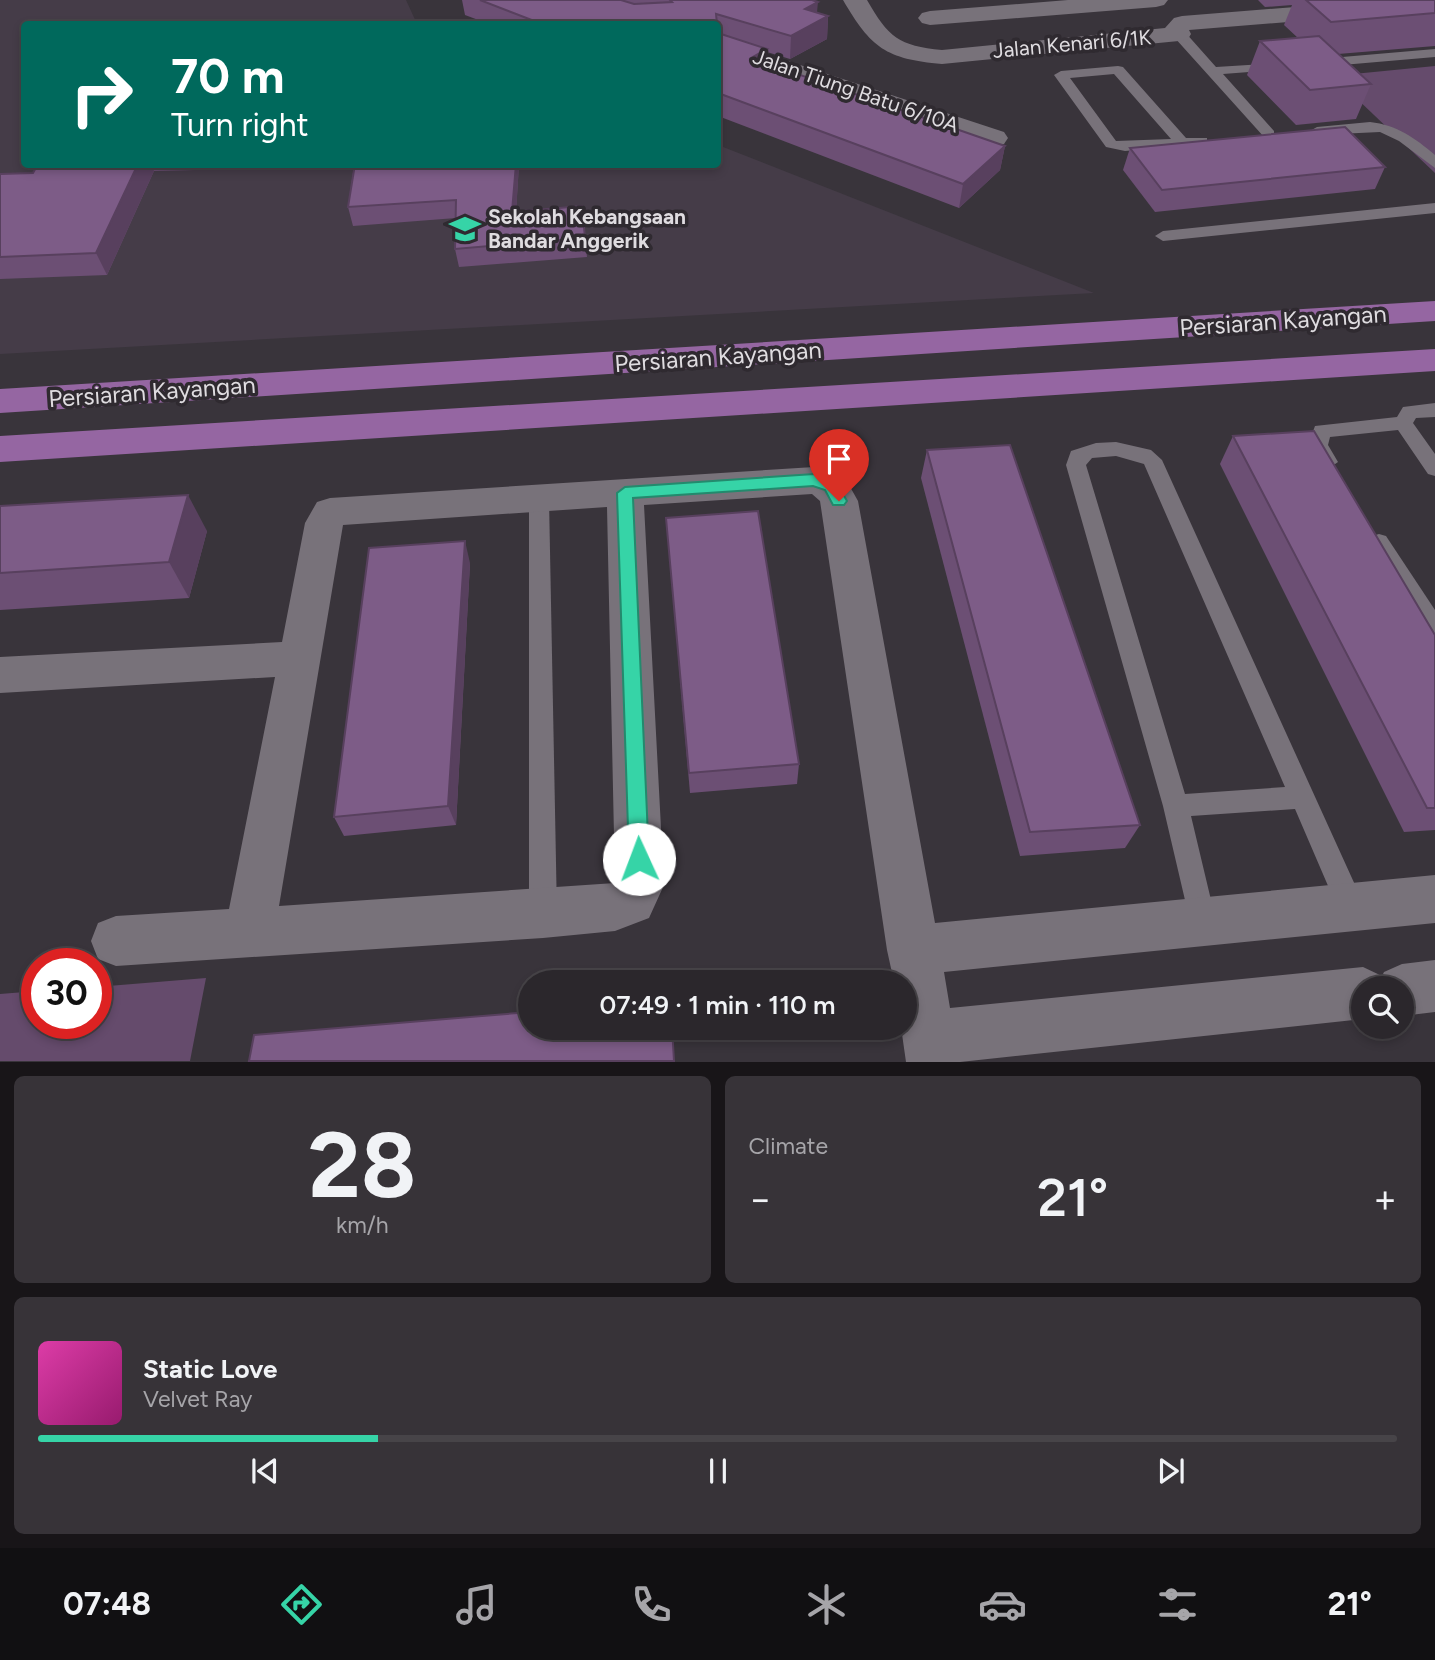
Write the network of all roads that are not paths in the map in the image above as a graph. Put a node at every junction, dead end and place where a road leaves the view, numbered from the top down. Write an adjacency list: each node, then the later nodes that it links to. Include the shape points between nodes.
1 (855, 0): 5 (street, Jalan Kenari 6/1K, via 881,41 928,56)
2 (1156, 0): 4 (street)
3 (1435, 3): 5 (street, via 1182,23 1176,29)
4 (930, 18)
5 (1179, 34): 8 (lane, Jalan Kenari 6/1K)
6 (721, 45): 11 (street, Jalan Tiung Batu 6/10A)
7 (1435, 53): 8 (lane)
8 (1213, 71): 10 (lane, Jalan Kenari 6/1K, via 1276,134)
9 (1307, 131): 14 (lane, via 1383,125 1402,134)
10 (1245, 137)
11 (994, 138)
12 (1220, 139): 13 (lane)
13 (1183, 143): 13 (lane, via 1111,144 1061,75 1118,70)
14 (1435, 163)
15 (1435, 208): 16 (lane)
16 (1163, 236)
17 (1435, 312): 19 (main road, Persiaran Kayangan)
18 (1435, 360): 22 (main road, Persiaran Kayangan)
19 (0, 401)
20 (1435, 410): 21 (lane, via 1410,412)
21 (1403, 423): 23 (lane); 24 (lane, via 1322,431 1318,445)
22 (0, 449)
23 (1435, 469)
24 (1342, 485)
25 (625, 493): 26 (street); 35 (street, via 640,885 632,901 615,907); 39 (street, via 814,480 831,486 839,501)
26 (539, 499): 29 (street, via 330,512 324,523); 35 (lane)
27 (1371, 529): 28 (lane)
28 (1435, 629)
29 (300, 658): 30 (street); 37 (street)
30 (0, 675)
31 (1301, 797): 32 (lane); 32 (lane, via 1152,460 1130,449 1086,452 1078,456 1076,465); 34 (lane)
32 (1176, 806): 36 (lane)
33 (1435, 899): 34 (street)
34 (1352, 907): 36 (street)
35 (543, 914): 37 (street)
36 (1202, 921): 39 (street)
37 (250, 932): 38 (street)
38 (116, 941)
39 (912, 950): 43 (street)
40 (1435, 986): 41 (street)
41 (1414, 988)
42 (1351, 995): 43 (street)
43 (930, 1049)

